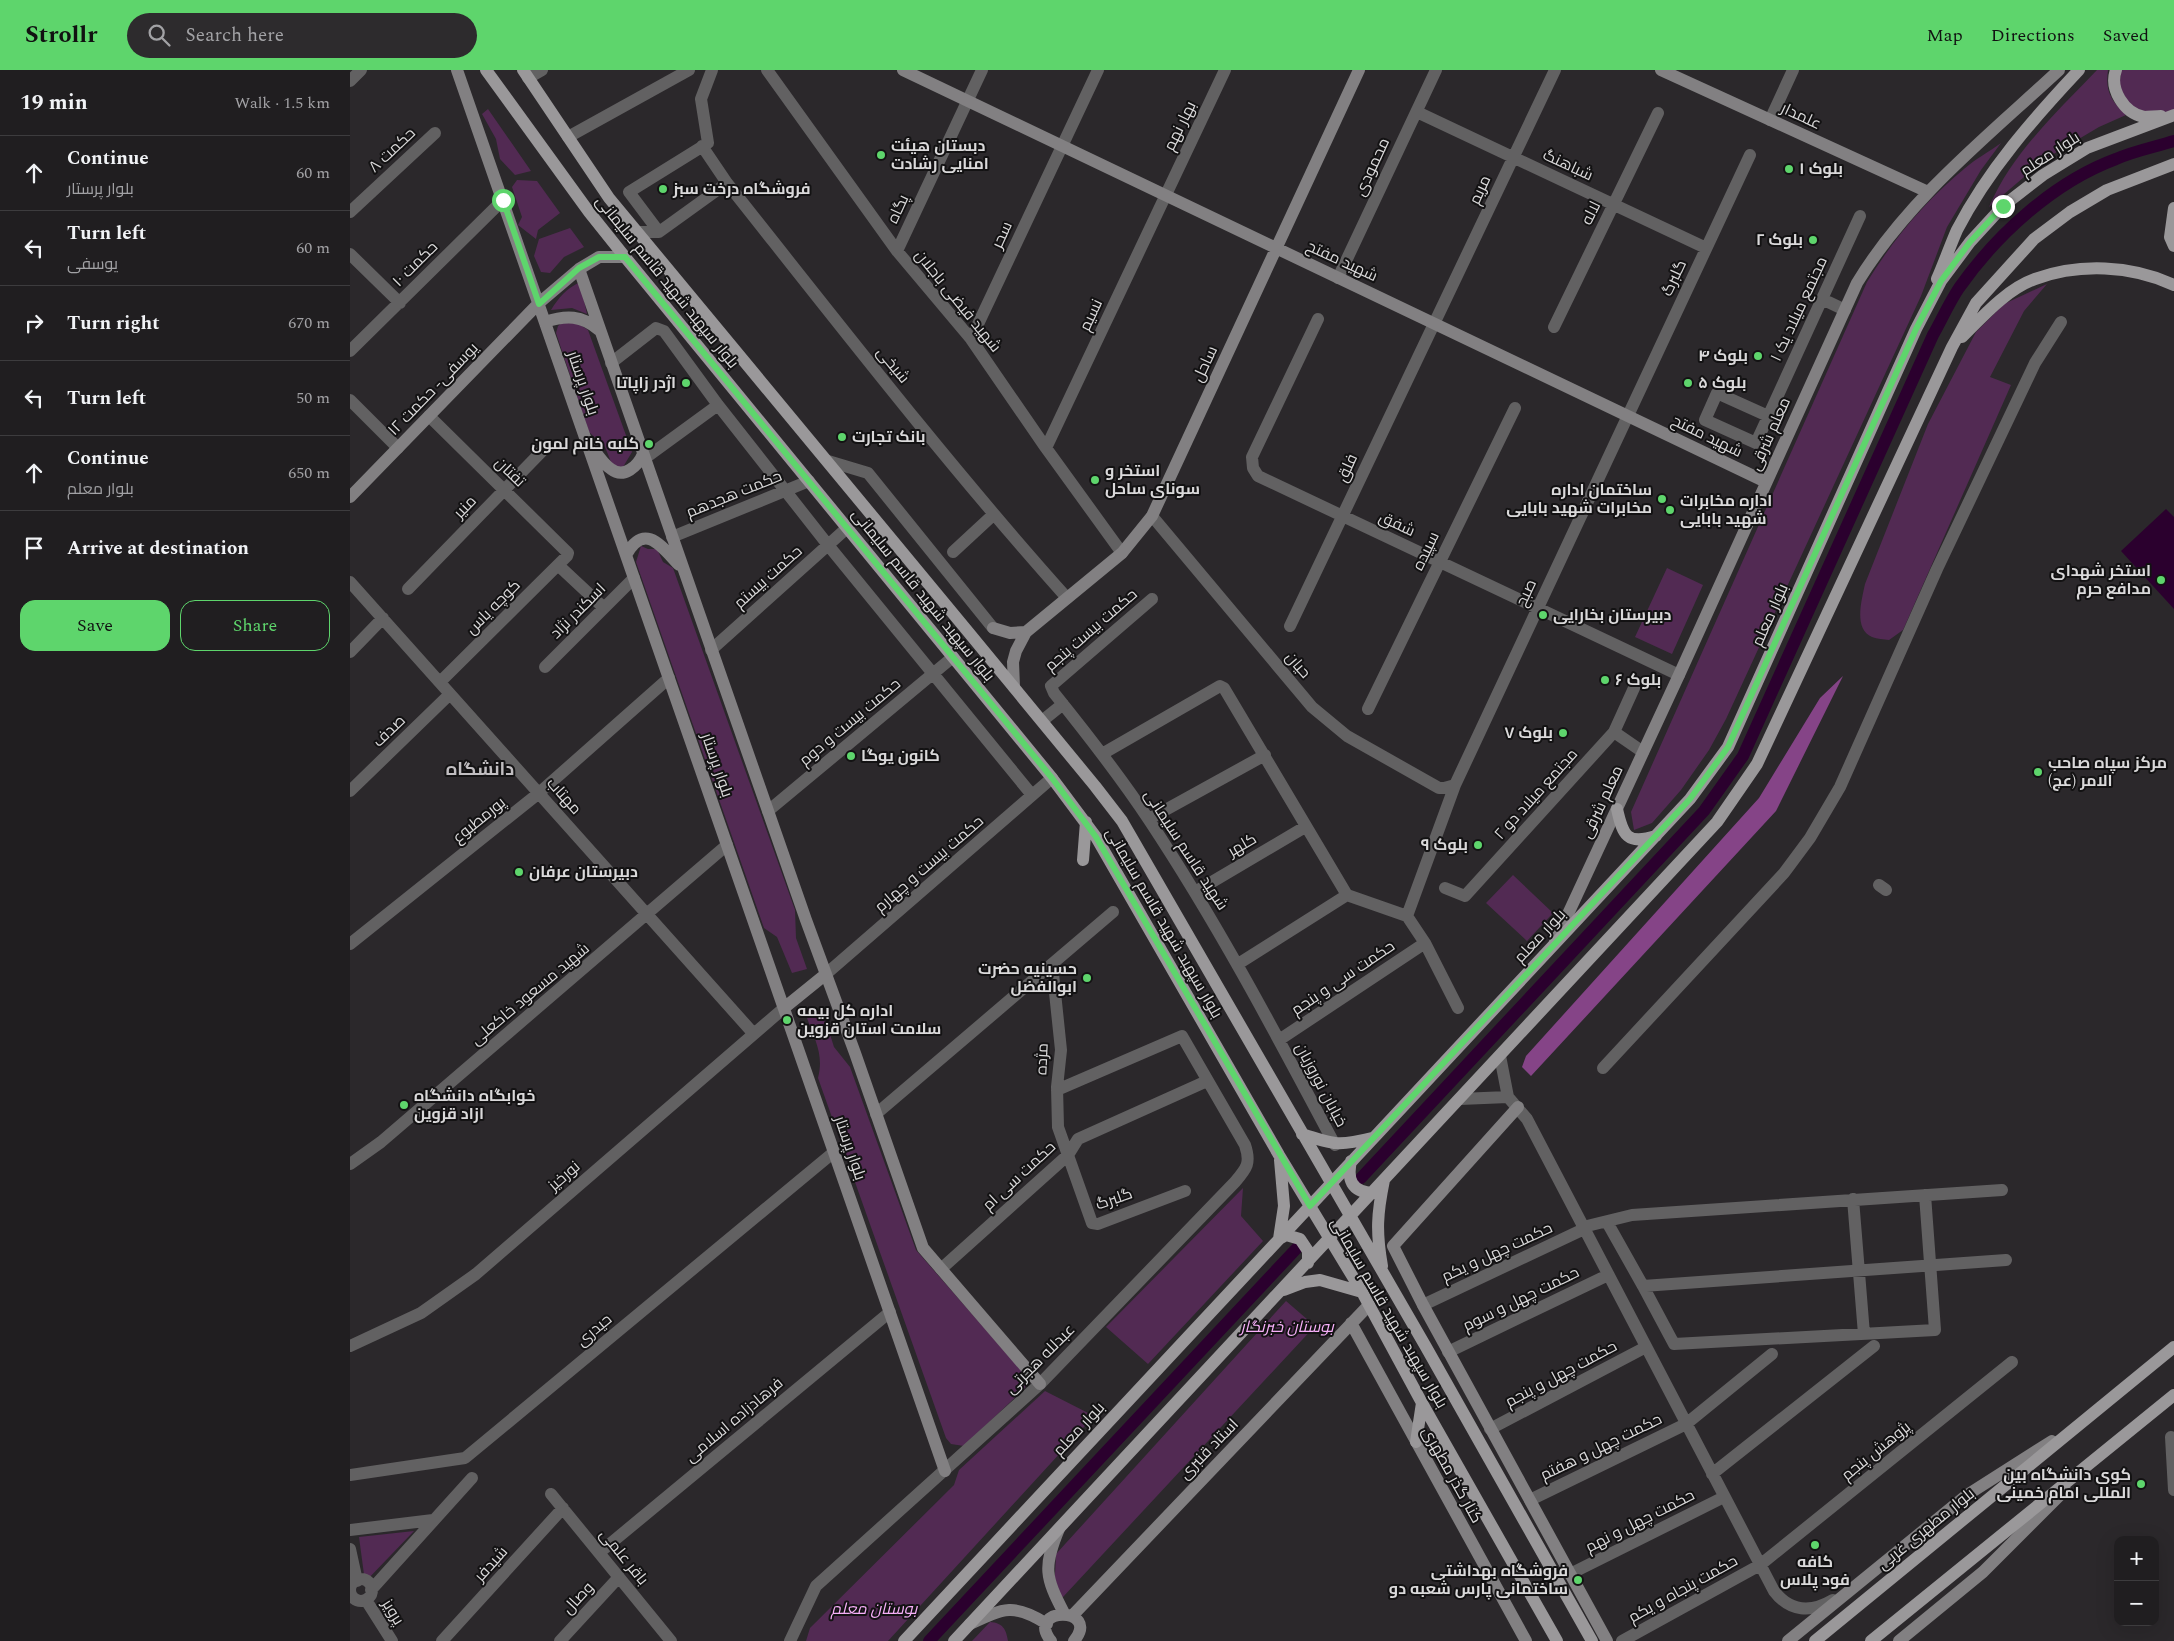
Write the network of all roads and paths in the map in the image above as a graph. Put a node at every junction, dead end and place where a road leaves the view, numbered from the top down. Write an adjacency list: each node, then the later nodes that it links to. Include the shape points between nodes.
1 (361, 70): 21 (street)
2 (457, 70): 37 (street, بلوار پرستار)
3 (486, 70): 49 (main road, بلوار سپهبد شهید قاسم سلیمانی)
4 (542, 70): 20 (street)
5 (689, 70): 28 (street)
6 (712, 70): 29 (street, via 701,99 708,143)
7 (767, 70): 47 (street, شهید فیضی باجلان)
8 (903, 70): 22 (street, شهید مفتح)
9 (982, 70): 22 (street, پگاه)
10 (1098, 70): 30 (street, سحر)
11 (1225, 70): 36 (street, بهار نهم)
12 (1359, 70): 45 (street, ساحل)
13 (1436, 70): 23 (street, محمودی)
14 (1555, 70): 32 (street, مریم)
15 (1661, 70): 26 (street, علمدار)
16 (1793, 70): 26 (street)
17 (2059, 70): 35 (street, معلم شرقی)
18 (2079, 70): 62 (main road, via 1994,171 1958,230)
19 (2116, 70): 25 (main road, via 2115,92 2126,107 2143,117)
20 (525, 74): 28 (main road, بلوار سپهبد شهید قاسم سلیمانی)
21 (350, 81)
22 (968, 101): 30 (street, شهید مفتح); 47 (street, پگاه)
23 (1417, 112): 32 (street, شباهنگ); 51 (street, محمودی)
24 (1658, 113): 38 (street, لاله)
25 (2172, 116): 62 (main road, بلوار معلم, via 2087,148 2003,206 1941,281)
26 (1770, 120): 35 (street, علمدار)
27 (435, 133): 40 (street, حکمت ۸)
28 (568, 137): 42 (main road, بلوار سپهبد شهید قاسم سلیمانی, via 609,198)
29 (702, 146): 34 (street, شیخی); 43 (street, via 629,192)
30 (1062, 146): 36 (street, شهید مفتح); 64 (street, سحر)
31 (1750, 155): 46 (street, گلبرگ)
32 (1513, 158): 38 (street, شباهنگ); 60 (street, مریم)
33 (2174, 164): 65 (main road, via 2107,190 2034,239 1976,303)
34 (727, 183): 43 (street); 85 (street, شیخی)
35 (1928, 192): 56 (street, معلم شرقی, via 1874,255)
36 (1165, 195): 45 (street, شهید مفتح); 77 (street, نسیم)
37 (503, 200): 54 (street, حکمت ۱۰); 55 (street, بلوار پرستار)
38 (1613, 205): 46 (street, شباهنگ); 61 (street, لاله)
39 (2174, 208): 44 (main road, via 2170,237)
40 (350, 212)
41 (1860, 216): 53 (street, مجتمع میلاد یک ۱)
42 (638, 232): 43 (street); 79 (main road, بلوار سپهبد شهید قاسم سلیمانی)
43 (659, 232)
44 (2174, 246)
45 (1276, 248): 51 (street, شهید مفتح); 86 (street, ساحل)
46 (1706, 248): 72 (street, گلبرگ)
47 (897, 251): 64 (street, شهید فیضی باجلان)
48 (350, 254): 54 (street)
49 (625, 257): 50 (street, یوسفی- حکمت ۱۲, via 599,257); 80 (main road, بلوار سپهبد شهید قاسم سلیمانی)
50 (579, 268): 55 (street, یوسفی- حکمت ۱۲); 63 (street, بلوار پرستار)
51 (1338, 278): 60 (street, شهید مفتح)
52 (2174, 285): 65 (main road, via 2131,270 2098,268 2034,279 1988,311)
53 (1822, 299): 56 (street); 73 (street, مجتمع میلاد یک ۱)
54 (400, 302): 66 (street, حکمت ۱۰)
55 (539, 304): 58 (street, بلوار پرستار); 71 (street, یوسفی- حکمت ۱۲)
56 (1845, 310): 81 (street, معلم شرقی)
57 (1318, 320): 87 (street, شفق, via 1252,457 1253,468 1258,476)
58 (545, 322): 63 (street, via 577,317); 74 (street, بلوار پرستار)
59 (2061, 322): 157 (street, via 2034,363 1840,787 1810,838 1784,873)
60 (1434, 324): 72 (street, شهید مفتح); 87 (street, فلق)
61 (1554, 327)
62 (1916, 329): 137 (main road, بلوار معلم, via 1728,747 1690,799)
63 (599, 330): 67 (street, بلوار پرستار)
64 (971, 339): 77 (street, شهید فیضی باجلان)
65 (1952, 347): 156 (main road, via 1757,764 1717,822)
66 (350, 351)
67 (611, 362): 69 (street, via 656,328 664,331); 78 (street, بلوار پرستار)
68 (350, 400): 76 (street)
69 (718, 405): 78 (street); 83 (street)
70 (1515, 408): 95 (street, سپیده)
71 (429, 416): 76 (street, یوسفی- حکمت ۱۲); 82 (street, تفتان)
72 (1626, 416): 81 (street, شهید مفتح); 104 (street, صبح)
73 (1768, 416): 73 (street, مجتمع میلاد یک ۱, via 1756,443 1705,420 1717,393)
74 (587, 442): 78 (street, via 615,472 632,468); 94 (street, بلوار پرستار)
75 (546, 447): 82 (street, منیر)
76 (398, 448): 84 (street, یوسفی- حکمت ۱۲)
77 (1046, 448): 93 (street, شهید فیضی باجلان)
78 (644, 456): 89 (street, بلوار پرستار)
79 (828, 461): 107 (street, via 868,473 993,628 1010,633); 117 (main road, بلوار سپهبد شهید قاسم سلیمانی)
80 (809, 481): 83 (street, حکمت هجدهم); 88 (main road, بلوار سپهبد شهید قاسم سلیمانی)
81 (1766, 482): 113 (street, معلم شرقی)
82 (505, 489): 92 (street, تفتان); 100 (street, منیر)
83 (785, 491): 89 (street, حکمت هجدهم); 90 (street)
84 (350, 497)
85 (994, 515): 91 (street); 101 (street, شیخی)
86 (1152, 516): 93 (street, ساحل); 128 (street, حیان, via 1312,707 1347,736 1438,788)
87 (1342, 516): 95 (street, شفق); 106 (street, فلق)
88 (847, 528): 90 (street, حکمت بیستم); 110 (main road, بلوار سپهبد شهید قاسم سلیمانی)
89 (672, 537): 97 (street, بلوار پرستار)
90 (828, 545): 108 (street, حکمت بیستم); 112 (street)
91 (953, 552)
92 (568, 553): 96 (street, کوچه یاس)
93 (1122, 553): 101 (street, ساحل)
94 (626, 555): 97 (street, via 636,542 652,539); 98 (street, بلوار پرستار)
95 (1439, 562): 104 (street, شفق); 121 (street, سپیده)
96 (558, 565): 103 (street); 115 (street, کوچه یاس)
97 (683, 569): 108 (street, بلوار پرستار)
98 (634, 578): 103 (street, اسکندر نژاد); 114 (street, بلوار پرستار)
99 (350, 582): 105 (street, مهتاب)
100 (408, 589)
101 (1067, 598): 107 (street, ساحل)
102 (1152, 599): 116 (street, حکمت بیست پنجم)
103 (604, 608): 111 (street, اسکندر نژاد)
104 (1537, 608): 113 (street, شفق); 128 (street, صبح)
105 (382, 618): 109 (street); 115 (street, مهتاب)
106 (1290, 626)
107 (1026, 632): 117 (street, ساحل, via 1013,662)
108 (711, 650): 133 (street, بلوار پرستار)
109 (350, 652)
110 (953, 657): 112 (street, حکمت بیست و دوم); 127 (main road, بلوار سپهبد شهید قاسم سلیمانی)
111 (545, 667)
112 (933, 673): 131 (street); 133 (street, حکمت بیست و دوم)
113 (1679, 675): 124 (street, معلم شرقی)
114 (669, 678): 130 (street, پورمطبوع); 138 (street, بلوار پرستار)
115 (440, 682): 119 (street, مهتاب)
116 (1051, 686): 120 (street, شهید قاسم سلیمانی)
117 (1014, 687): 122 (main road, بلوار سپهبد شهید قاسم سلیمانی)
118 (1634, 688): 123 (street, مجتمع میلاد دو ۲)
119 (450, 694): 129 (street, صدف); 130 (street, مهتاب)
120 (1063, 704): 122 (street); 125 (street, شهید قاسم سلیمانی)
121 (1368, 709)
122 (1042, 721): 164 (main road, بلوار سپهبد شهید قاسم سلیمانی, via 1122,821)
123 (1614, 732): 124 (street); 140 (street, مجتمع میلاد دو ۲, via 1465,896)
124 (1643, 752): 132 (street, معلم شرقی)
125 (1102, 754): 126 (street, via 1220,686); 134 (street, شهید قاسم سلیمانی)
126 (1265, 755): 134 (street); 136 (street)
127 (1052, 778): 131 (street, حکمت بیست و چهارم); 135 (main road, بلوار سپهبد شهید قاسم سلیمانی)
128 (1454, 785): 145 (street, صبح)
129 (350, 791)
130 (539, 793): 144 (street, مهتاب); 147 (street, پورمطبوع)
131 (1032, 795): 151 (street, حکمت بیست و چهارم)
132 (1617, 809): 137 (main road, via 1622,829 1630,837 1641,841); 148 (street, معلم شرقی)
133 (768, 811): 151 (street, بلوار پرستار)
134 (1148, 819): 141 (street, شهید قاسم سلیمانی)
135 (1086, 822): 139 (main road); 169 (main road, بلوار سپهبد شهید قاسم سلیمانی)
136 (1305, 827): 141 (street, کلهر); 142 (street)
137 (1656, 836): 148 (main road, بلوار معلم)
138 (727, 845): 144 (street, شهید مسعود خاکعلی); 152 (street, بلوار پرستار)
139 (1083, 860)
140 (1445, 888)
141 (1195, 892): 150 (street, شهید قاسم سلیمانی)
142 (1347, 895): 145 (street); 150 (street)
143 (1113, 912): 149 (street)
144 (648, 915): 154 (street, مهتاب); 171 (street, شهید مسعود خاکعلی, via 388,1136)
145 (1407, 916): 146 (street)
146 (1425, 943): 153 (street); 155 (street, حکمت سی و پنجم)
147 (350, 944)
148 (1552, 948): 165 (main road, بلوار معلم)
149 (1052, 964): 159 (street, مژده, via 1061,1050); 163 (street)
150 (1238, 964): 155 (street, شهید قاسم سلیمانی)
151 (826, 974): 152 (street); 163 (street, بلوار پرستار)
152 (784, 1008): 154 (street, نورخیز); 167 (street, بلوار پرستار)
153 (1458, 1008)
154 (753, 1032): 201 (street, نورخیز, via 476,1274 421,1313)
155 (1279, 1040): 166 (street, خیابان نوروزیان)
156 (1500, 1056): 160 (street); 161 (main road)
157 (1603, 1068)
158 (1207, 1081): 159 (street, عبدلله هجرتی, via 1182,1036); 168 (street, حکمت سی ام, via 1078,1139); 209 (street, عبدلله هجرتی, via 1244,1145 1248,1161 1244,1172)
159 (1057, 1090): 168 (street, مژده, via 1058,1127)
160 (1508, 1097): 161 (street); 162 (street)
161 (1460, 1100): 172 (main road)
162 (1518, 1107): 182 (street); 196 (street, via 1393,1246)
163 (876, 1114): 188 (street, بلوار پرستار, via 923,1248)
164 (1302, 1134): 166 (main road); 173 (main road, بلوار سپهبد شهید قاسم سلیمانی)
165 (1372, 1138): 166 (main road, via 1346,1145); 170 (main road, بلوار معلم)
166 (1334, 1144)
167 (834, 1152): 197 (street, بلوار پرستار); 221 (street, حیدری, via 465,1458)
168 (1068, 1155): 175 (street, گلبرگ, via 1092,1223 1098,1224); 188 (street, حکمت سی ام)
169 (1279, 1155): 179 (main road, بلوار سپهبد شهید قاسم سلیمانی); 183 (main road, via 1284,1206)
170 (1351, 1161): 173 (main road, بلوار معلم); 176 (main road, via 1348,1171 1354,1185)
171 (350, 1164)
172 (1384, 1180): 176 (main road); 191 (main road, via 1377,1239)
173 (1330, 1183): 179 (main road, بلوار معلم); 180 (main road, بلوار سپهبد شهید قاسم سلیمانی)
174 (2002, 1190): 177 (street, حکمت چهل و یکم)
175 (1185, 1191)
176 (1373, 1193): 180 (main road)
177 (1925, 1195): 178 (street, حکمت چهل و یکم); 187 (street)
178 (1853, 1199): 181 (street, حکمت چهل و یکم, via 1632,1214); 189 (street)
179 (1310, 1206): 183 (main road, بلوار معلم); 184 (main road, بلوار سپهبد شهید قاسم سلیمانی)
180 (1350, 1217): 184 (main road); 191 (main road, بلوار سپهبد شهید قاسم سلیمانی)
181 (1607, 1222): 182 (street, حکمت چهل و یکم); 192 (street)
182 (1584, 1228): 190 (street); 196 (street, حکمت چهل و یکم)
183 (1279, 1239): 186 (main road, via 1286,1235 1300,1239 1306,1246); 247 (main road, بلوار معلم)
184 (1330, 1239): 186 (main road); 194 (main road, بلوار سپهبد شهید قاسم سلیمانی)
185 (2006, 1260): 187 (street)
186 (1308, 1263): 193 (main road)
187 (1931, 1266): 189 (street); 199 (street, via 1936,1330)
188 (941, 1268): 209 (street, بلوار پرستار)
189 (1858, 1271): 192 (street); 199 (street)
190 (1608, 1275): 205 (street); 206 (street, حکمت چهل و سوم)
191 (1384, 1277): 203 (main road, بلوار سپهبد شهید قاسم سلیمانی)
192 (1643, 1286): 199 (street, via 1674,1344)
193 (1281, 1291): 194 (main road, via 1320,1280); 229 (main road)
194 (1362, 1292): 195 (main road, بلوار سپهبد شهید قاسم سلیمانی)
195 (1369, 1305): 198 (street, استاد قنبری); 211 (main road, بلوار سپهبد شهید قاسم سلیمانی)
196 (1422, 1305): 200 (street)
197 (890, 1312): 219 (street, بلوار پرستار); 232 (street, فرهادزاده اسلامی)
198 (1351, 1323): 216 (street, کنار گذر مطهری); 239 (street, استاد قنبری)
199 (1864, 1334)
200 (1440, 1336): 203 (street); 206 (street)
201 (350, 1346)
202 (1874, 1346): 220 (street)
203 (1426, 1347): 253 (main road, بلوار سپهبد شهید قاسم سلیمانی)
204 (2174, 1347): 212 (main road, بلوار مطهری غربی)
205 (1646, 1348): 213 (street); 214 (street, حکمت چهل و پنجم)
206 (1448, 1352): 214 (street)
207 (1772, 1354): 213 (street, حکمت چهل و هفتم)
208 (2012, 1362): 233 (street, پژوهش پنجم)
209 (1040, 1384): 219 (street, عبدلله هجرتی)
210 (2174, 1395): 218 (main road)
211 (1422, 1403): 216 (main road); 252 (main road, بلوار سپهبد شهید قاسم سلیمانی)
212 (2084, 1421): 236 (street, via 1967,1495); 257 (main road, بلوار مطهری غربی)
213 (1686, 1424): 220 (street); 226 (street, حکمت چهل و هفتم)
214 (1490, 1429): 226 (street)
215 (2171, 1437): 217 (street)
216 (1416, 1442): 251 (street, کنار گذر مطهری)
217 (2173, 1457): 223 (street)
218 (2095, 1459): 258 (main road); 259 (street, via 1983,1572)
219 (945, 1471): 246 (street, عبدلله هجرتی, via 816,1586)
220 (1712, 1474): 225 (street)
221 (350, 1475)
222 (472, 1478): 228 (street)
223 (2174, 1490)
224 (551, 1494): 227 (street, باقر علمی)
225 (1724, 1497): 233 (street); 234 (street, حکمت چهل و نهم)
226 (1530, 1500): 234 (street)
227 (563, 1508): 232 (street, باقر علمی); 243 (street, شیدفر)
228 (433, 1520): 230 (street); 238 (street)
229 (1060, 1528): 239 (street, via 1049,1552 1048,1577); 240 (main road)
230 (350, 1530)
231 (350, 1550): 237 (street)
232 (599, 1553): 235 (street, باقر علمی)
233 (1760, 1565): 236 (street, via 1779,1598 1795,1608 1822,1607); 255 (street, حکمت پنجاه و یکم)
234 (1570, 1574): 254 (street)
235 (619, 1577): 244 (street, وصال); 245 (street, باقر علمی)
236 (1854, 1586): 256 (street)
237 (352, 1588): 238 (street, via 357,1600); 238 (street, via 363,1580 368,1582)
238 (369, 1595): 242 (street, پرویز)
239 (1068, 1615): 241 (street, استاد قنبری, via 1054,1616); 250 (street, via 1076,1620 1079,1630)
240 (970, 1624): 241 (street, via 1012,1609 1030,1613); 248 (main road)
241 (1048, 1624): 249 (street)
242 (392, 1641)
243 (442, 1641)
244 (560, 1641)
245 (671, 1641)
246 (790, 1641)
247 (904, 1641)
248 (954, 1641)
249 (1051, 1641)
250 (1075, 1641)
251 (1526, 1641)
252 (1557, 1641)
253 (1592, 1641)
254 (1606, 1641)
255 (1622, 1641)
256 (1788, 1641)
257 (1815, 1641)
258 (1871, 1641)
259 (1899, 1641)

